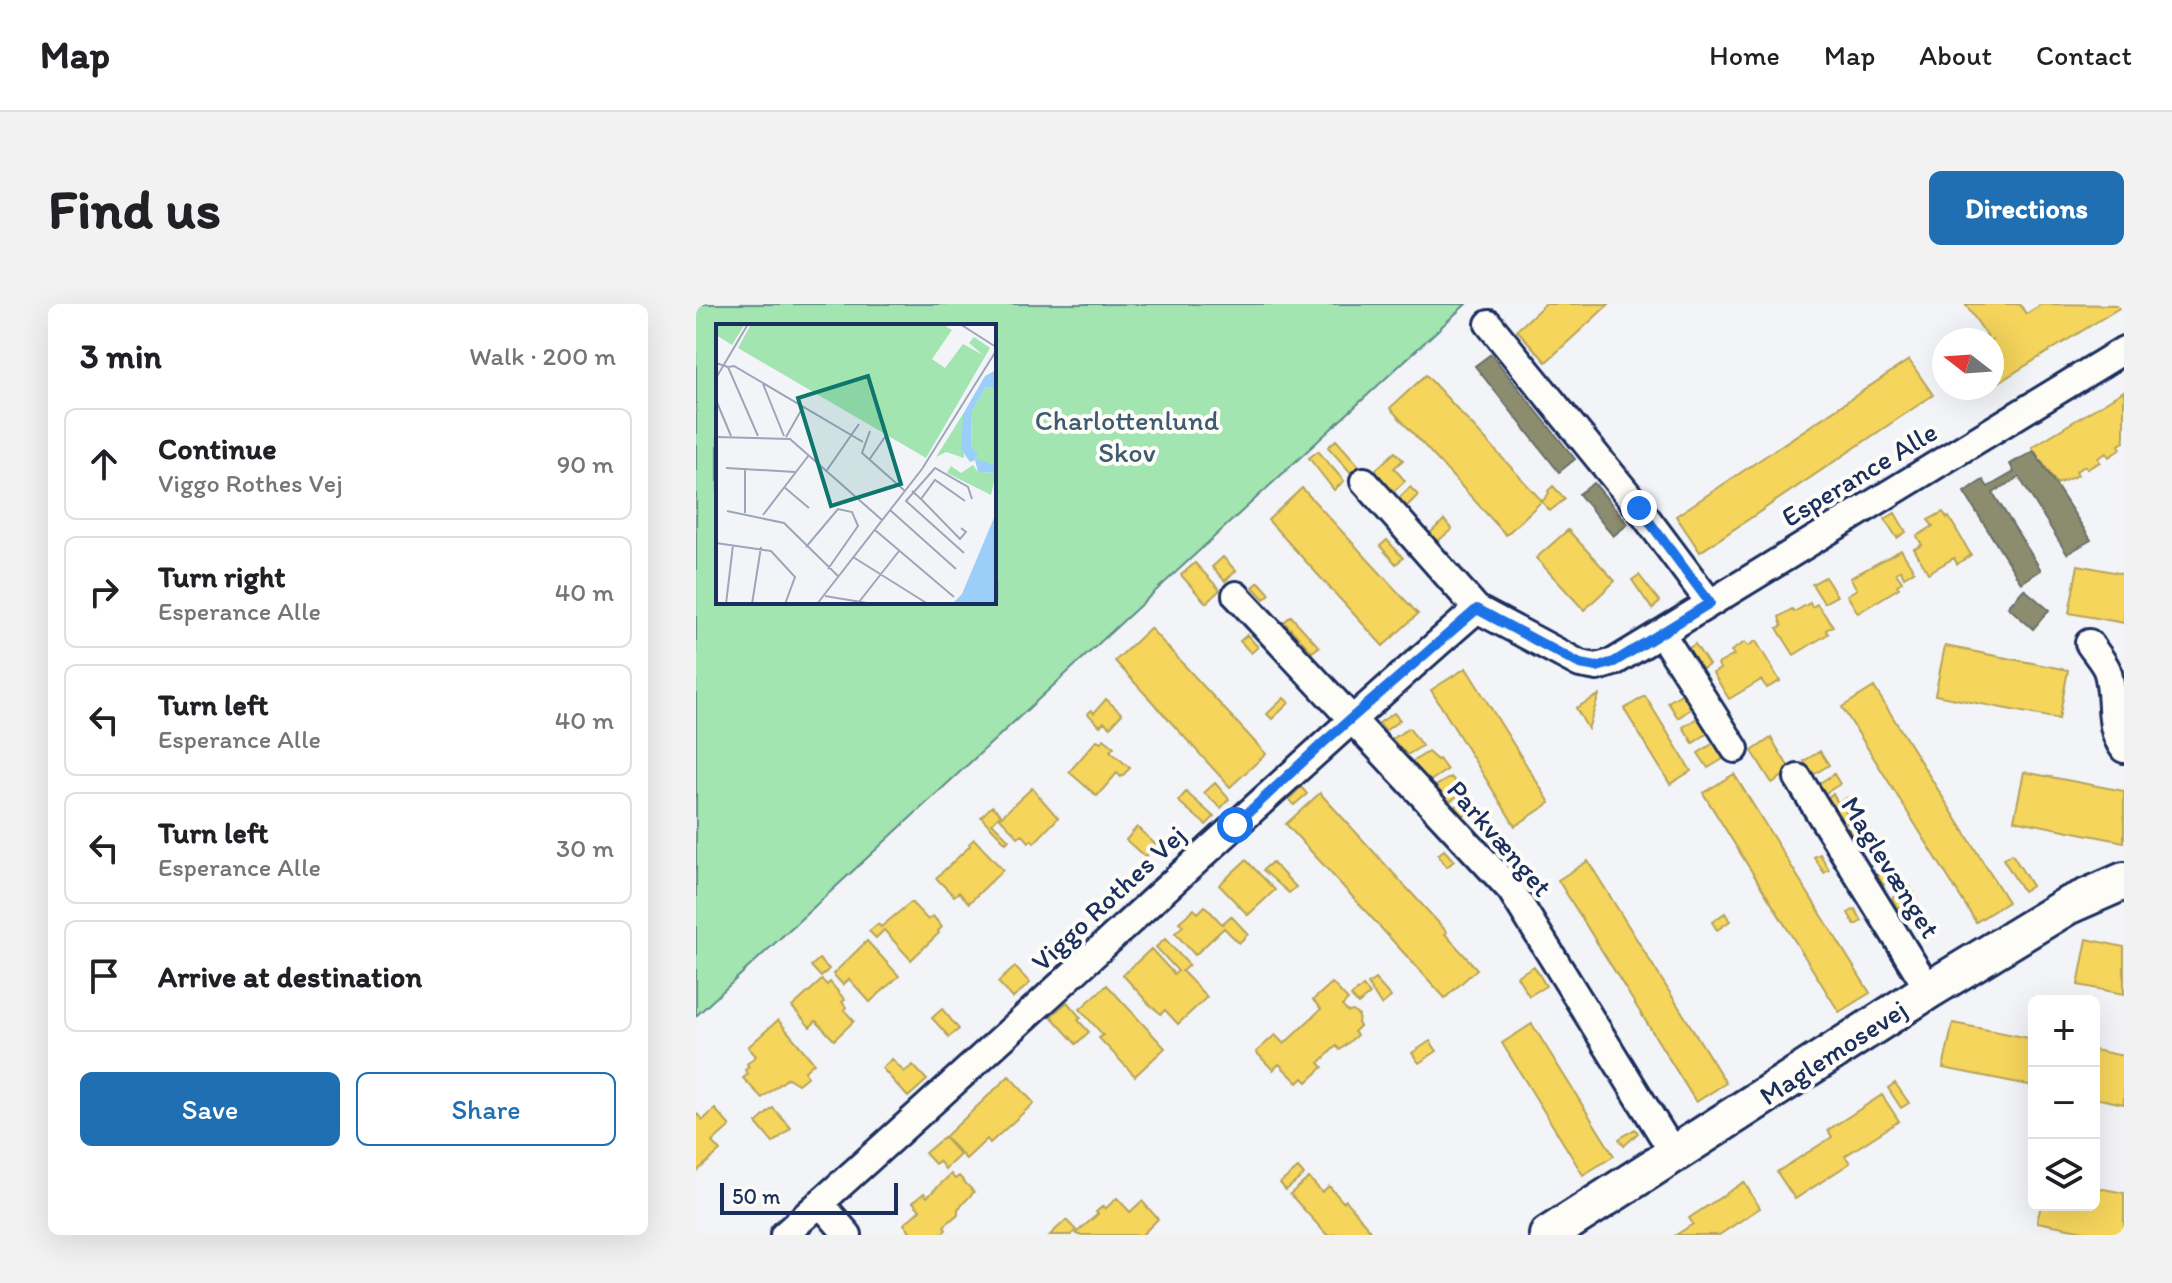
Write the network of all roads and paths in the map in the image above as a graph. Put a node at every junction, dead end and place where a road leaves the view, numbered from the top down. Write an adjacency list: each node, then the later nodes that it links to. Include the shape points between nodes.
1 (1489, 324): 5 (street)
2 (2124, 350): 5 (street, Esperance Alle)
3 (1364, 481): 6 (street, Esperance Alle)
4 (1236, 595): 9 (street, Parkvænget)
5 (1710, 603): 7 (street, Esperance Alle)
6 (1477, 609): 7 (street, Esperance Alle, via 1580,664 1597,667); 9 (street, Viggo Rothes Vej)
7 (1661, 633): 10 (street)
8 (2089, 643): 11 (street, via 2107,669 2112,717)
9 (1350, 720): 15 (street, Parkvænget, via 1511,890); 16 (street, Viggo Rothes Vej)
10 (1735, 749)
11 (2124, 749)
12 (1798, 778): 14 (street, Maglevænget)
13 (2124, 881): 14 (street, Maglemosevej, via 2067,906)
14 (1929, 990): 15 (street, Maglemosevej)
15 (1674, 1154): 19 (street, Maglemosevej)
16 (820, 1203): 17 (street, Viggo Rothes Vej); 18 (street)
17 (784, 1235)
18 (848, 1235)
19 (1548, 1235)

